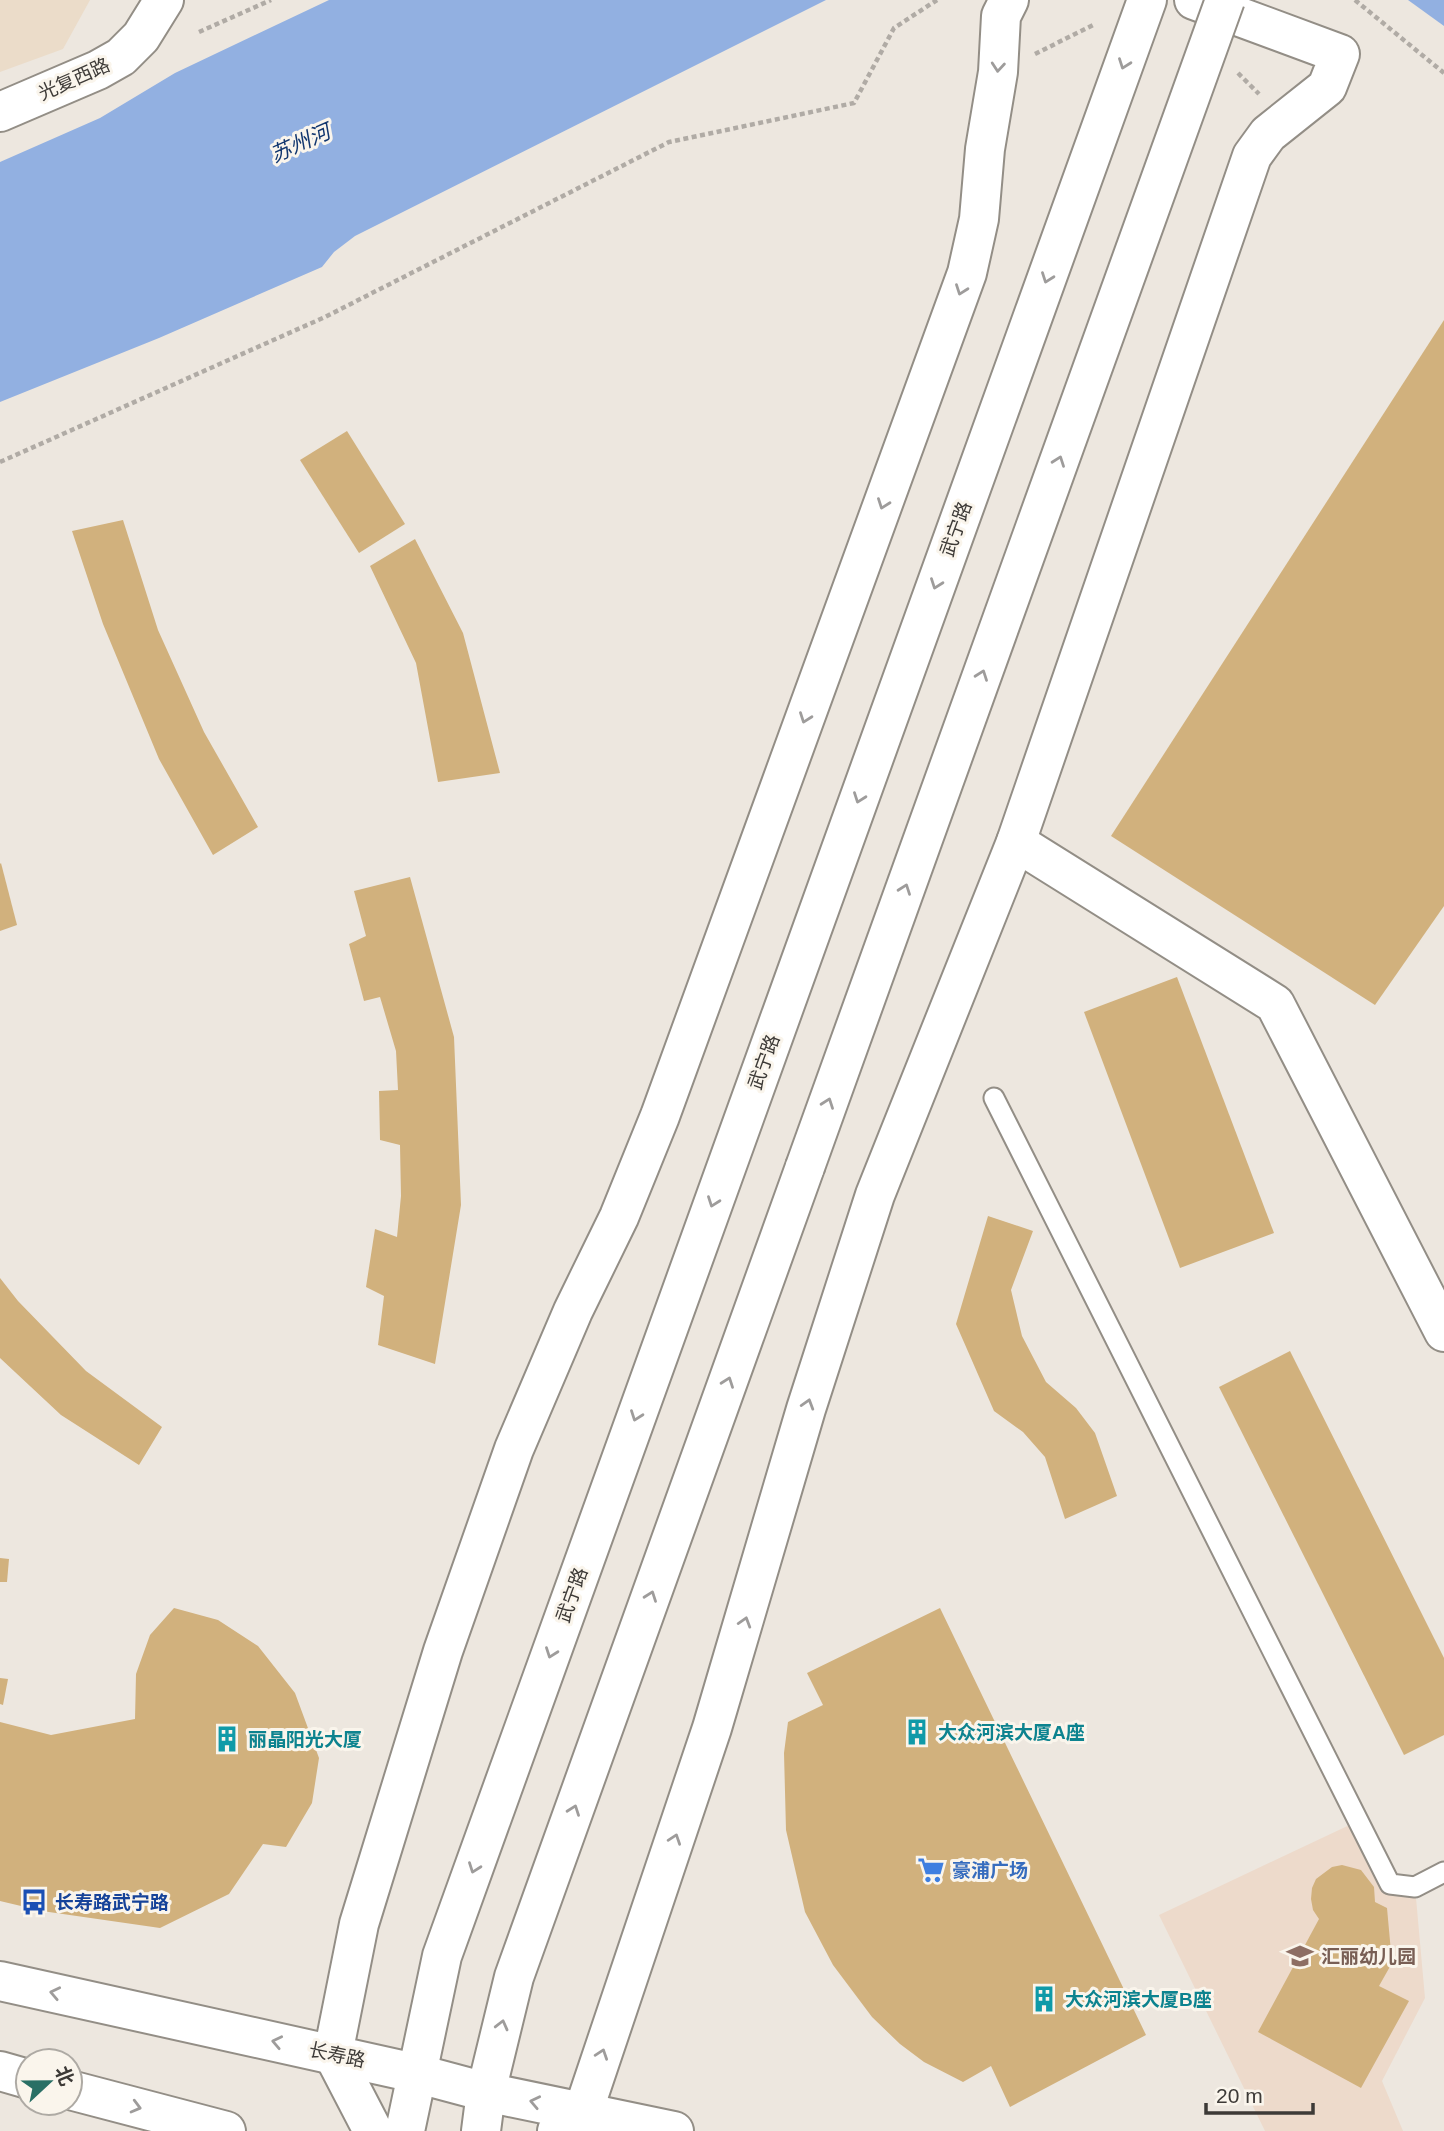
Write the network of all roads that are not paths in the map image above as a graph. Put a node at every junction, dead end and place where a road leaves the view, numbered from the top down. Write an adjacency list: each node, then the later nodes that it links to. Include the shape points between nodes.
1 (164, 0): 6 (street, 光复西路, via 141,37 121,57)
2 (1009, 0): 12 (street, one-way to 12, via 1001,16 979,219 967,273 660,1116 514,1449 443,1651 359,1924)
3 (1147, 0): 13 (street, 武宁路, one-way to 13, via 442,1956)
4 (1194, 0): 7 (street, via 1340,54 1326,87 1268,134 1252,156)
5 (1225, 0): 14 (street, one-way to 5, bridge, via 514,1977)
6 (0, 112)
7 (1016, 842): 9 (street, via 1275,1004); 16 (street, one-way to 7, via 712,1728 874,1195)
8 (994, 1098): 10 (lane, via 1390,1884 1415,1887)
9 (1444, 1332)
10 (1444, 1872)
11 (0, 1981): 12 (street, 长寿路, one-way to 11)
12 (333, 2054): 13 (street, 长寿路); 18 (street)
13 (415, 2073): 14 (street, 长寿路); 19 (street, 武宁路)
14 (486, 2092): 16 (street, 长寿路, one-way to 14); 20 (street)
15 (84, 2094): 17 (street, one-way to 17)
16 (570, 2121): 21 (street, 长寿路)
17 (226, 2131)
18 (373, 2131)
19 (405, 2131)
20 (481, 2131)
21 (674, 2131)

